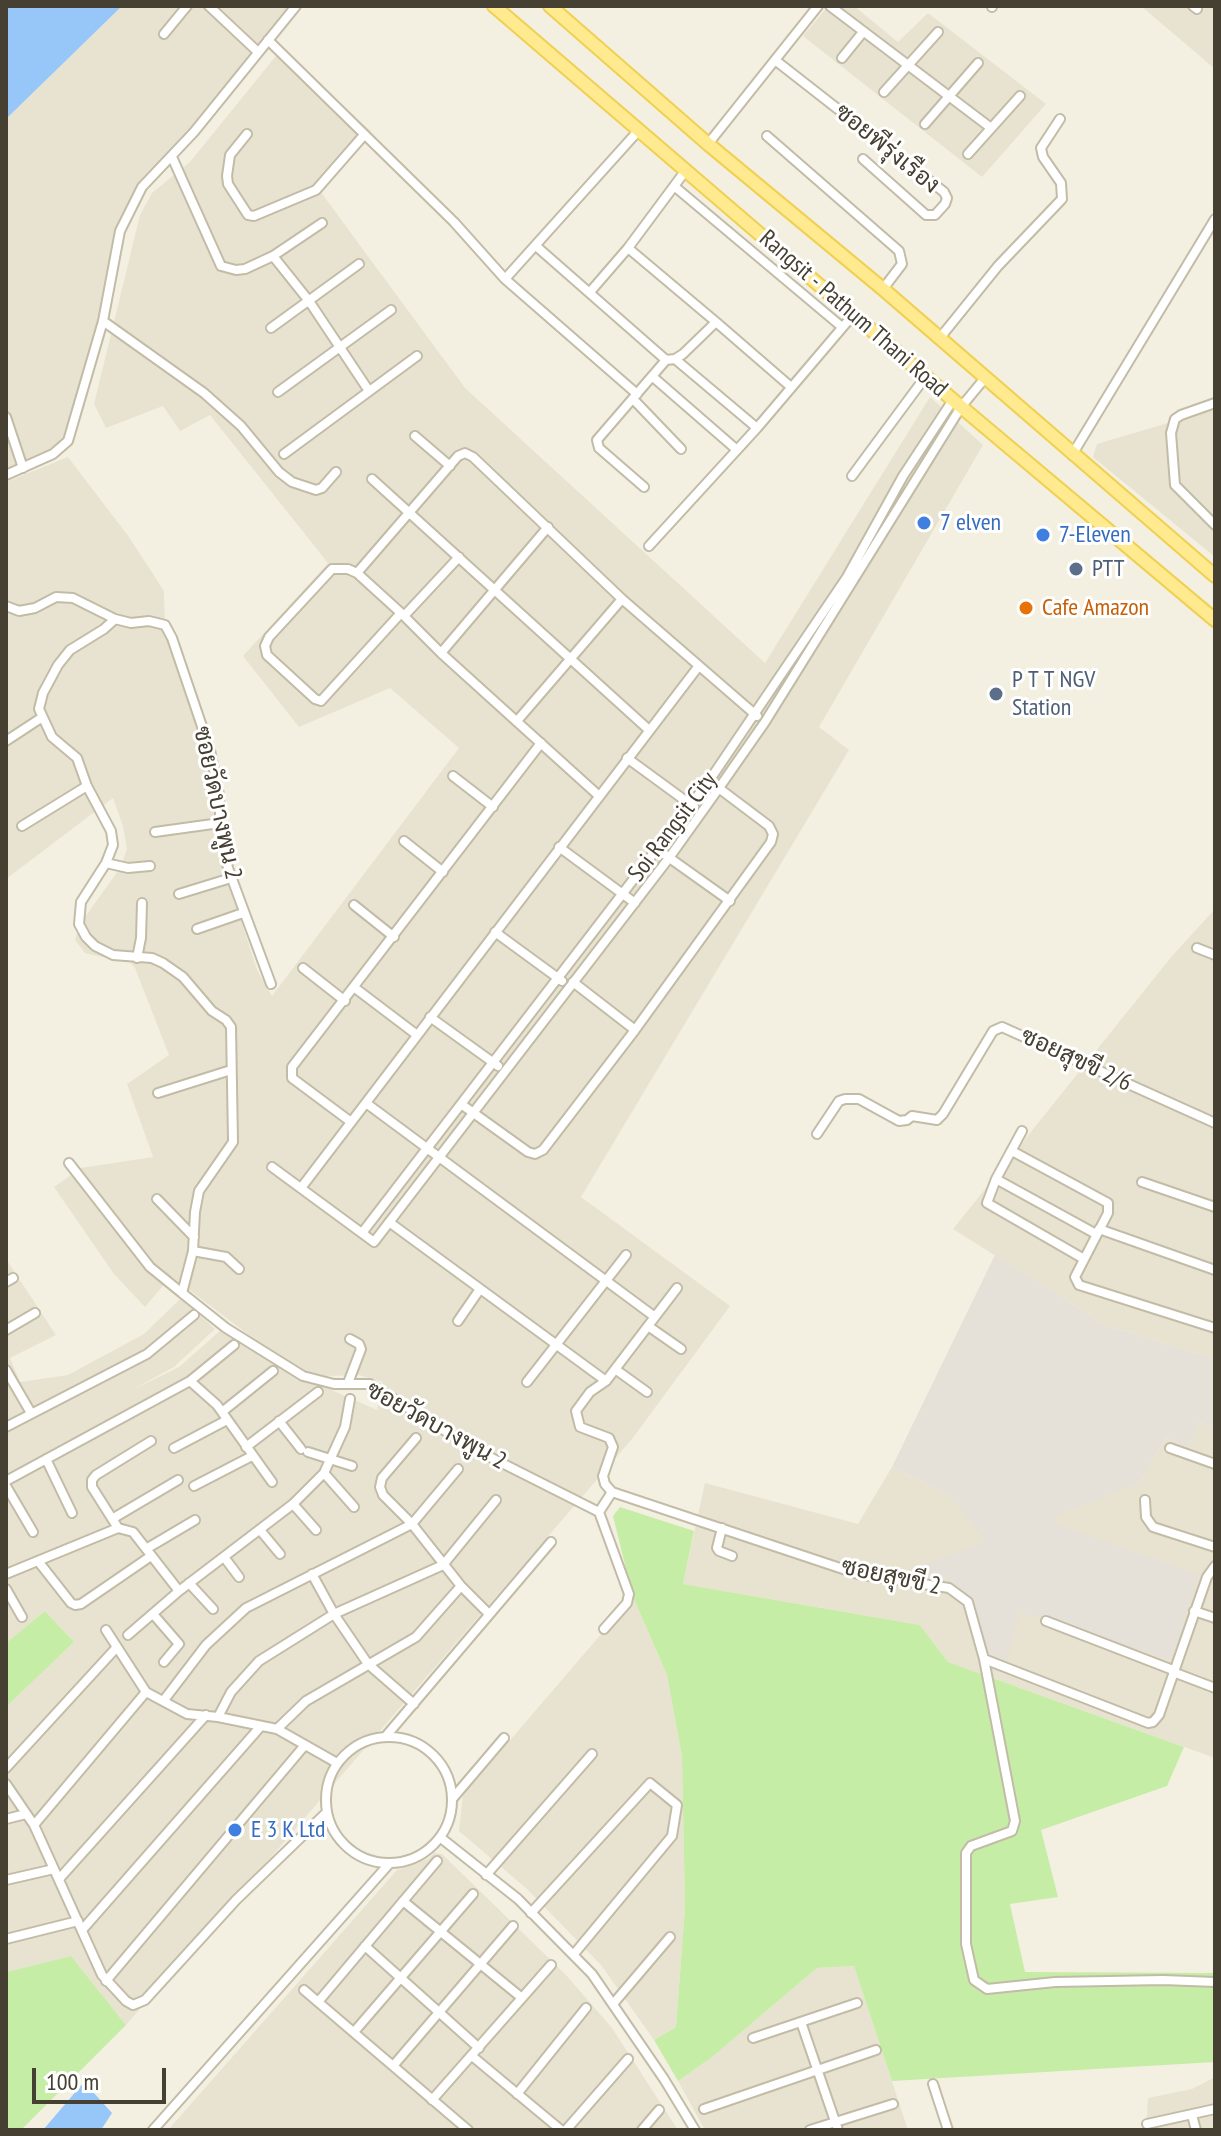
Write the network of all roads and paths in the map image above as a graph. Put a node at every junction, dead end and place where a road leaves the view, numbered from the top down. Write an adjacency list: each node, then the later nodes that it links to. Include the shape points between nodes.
1 (187, 6): 10 (street)
2 (209, 6): 12 (street)
3 (296, 6): 11 (street)
4 (494, 6): 23 (main road, Rangsit - Pathum Thani Road)
5 (550, 6): 27 (main road, Rangsit - Pathum Thani Road)
6 (818, 6): 14 (street)
7 (830, 6): 8 (street)
8 (863, 32): 13 (street); 16 (street)
9 (938, 32): 16 (street)
10 (164, 34)
11 (268, 40): 12 (street); 25 (street)
12 (258, 52): 29 (street)
13 (842, 58)
14 (775, 60): 27 (street); 30 (street, ซอยพีรุ่งเรือง, via 944,192 945,204 935,215 926,215)
15 (978, 63): 18 (street)
16 (908, 66): 17 (street); 18 (street)
17 (884, 92)
18 (949, 96): 21 (street); 22 (street)
19 (1020, 96): 22 (street)
20 (1060, 119): 49 (street, via 1041,148 1061,183 1062,199)
21 (925, 124)
22 (991, 128): 28 (street)
23 (639, 130): 31 (main road, Rangsit - Pathum Thani Road); 35 (street)
24 (247, 134): 25 (street, via 230,155 227,176 248,215 254,216 316,190)
25 (364, 135): 39 (street)
26 (767, 136): 40 (street, via 899,251 902,264)
27 (708, 144): 40 (main road, Rangsit - Pathum Thani Road)
28 (968, 154)
29 (172, 157): 37 (street, via 221,266 245,269); 45 (street, via 128,210)
30 (863, 159)
31 (686, 170): 32 (street); 44 (main road, Rangsit - Pathum Thani Road)
32 (674, 186): 36 (street); 47 (street)
33 (1215, 220): 68 (street)
34 (322, 223): 37 (street)
35 (536, 246): 39 (street); 41 (street)
36 (628, 248): 41 (street); 46 (street)
37 (273, 256): 42 (street)
38 (359, 264): 42 (street)
39 (505, 279): 59 (street)
40 (883, 289): 49 (main road, Rangsit - Pathum Thani Road)
41 (590, 292): 52 (street)
42 (309, 301): 48 (street); 50 (street)
43 (391, 310): 50 (street)
44 (853, 315): 47 (street); 53 (main road, Rangsit - Pathum Thani Road)
45 (103, 321): 70 (street, via 68,441); 71 (street, via 204,393 292,482 316,490)
46 (716, 322): 52 (street); 56 (street)
47 (842, 327): 56 (street)
48 (271, 328)
49 (939, 339): 55 (main road, Rangsit - Pathum Thani Road)
50 (339, 347): 57 (street); 58 (street)
51 (417, 356): 57 (street)
52 (671, 359): 54 (street); 63 (street)
53 (926, 376): 60 (main road, Rangsit - Pathum Thani Road); 73 (street)
54 (653, 377): 59 (street); 66 (street)
55 (985, 378): 60 (street); 68 (main road, Rangsit - Pathum Thani Road)
56 (791, 387): 63 (street)
57 (369, 391): 67 (street)
58 (278, 392)
59 (635, 397): 65 (street); 75 (street, via 596,445)
60 (957, 403): 89 (main road, Rangsit - Pathum Thani Road); 93 (street, Soi Rangsit City, via 903,476 847,577); 96 (street, Soi Rangsit City)
61 (1215, 403): 77 (street, via 1175,419 1171,433 1175,485)
62 (6, 417): 70 (street)
63 (757, 428): 66 (street)
64 (415, 436): 69 (street)
65 (681, 449)
66 (737, 450): 79 (street)
67 (284, 454)
68 (1072, 455): 82 (main road, Rangsit - Pathum Thani Road)
69 (450, 466): 76 (street); 78 (street, via 465,453 473,457)
70 (23, 468): 72 (street)
71 (336, 472)
72 (6, 475)
73 (852, 476)
74 (372, 479): 76 (street)
75 (644, 487)
76 (410, 512): 80 (street); 81 (street)
77 (1215, 525)
78 (548, 527): 83 (street); 84 (street)
79 (649, 546)
80 (459, 557): 83 (street); 86 (street)
81 (357, 573): 86 (street); 86 (street, via 332,569 269,637 267,655 277,666 321,701)
82 (1215, 576)
83 (494, 590): 90 (street); 91 (street)
84 (622, 599): 91 (street); 92 (street)
85 (9, 608): 87 (street); 88 (street, ซอยวัดบางพูน 2, via 35,608 64,597)
86 (403, 614): 90 (street)
87 (6, 619)
88 (115, 619): 94 (street, via 70,650 58,665 43,693); 109 (street, ซอยวัดบางพูน 2, via 165,625 172,638 210,750)
89 (1215, 620)
90 (441, 653): 95 (street)
91 (570, 659): 95 (street); 97 (street)
92 (698, 667): 93 (street); 97 (street)
93 (755, 715): 96 (street); 102 (street, Soi Rangsit City)
94 (41, 718): 98 (street); 103 (street, via 52,737 77,758)
95 (517, 721): 99 (street)
96 (765, 722): 104 (street, Soi Rangsit City)
97 (649, 730): 100 (street)
98 (6, 741)
99 (541, 743): 105 (street); 107 (street)
100 (627, 758): 105 (street); 106 (street)
101 (453, 776): 107 (street)
102 (709, 781): 104 (street); 106 (street, Soi Rangsit City)
103 (87, 786): 110 (street); 116 (street, via 111,831)
104 (719, 788): 108 (street, Soi Rangsit City); 122 (street, via 773,834)
105 (598, 795): 113 (street)
106 (691, 805): 108 (street); 114 (street, Soi Rangsit City)
107 (493, 807): 118 (street)
108 (701, 812): 115 (street, Soi Rangsit City)
109 (220, 823): 111 (street); 119 (street, ซอยวัดบางพูน 2)
110 (22, 826)
111 (155, 832)
112 (404, 841): 118 (street)
113 (559, 847): 121 (street); 128 (street)
114 (657, 849): 115 (street); 121 (street, Soi Rangsit City)
115 (669, 858): 122 (street); 124 (street, Soi Rangsit City)
116 (109, 864): 117 (street); 132 (street, via 81,902 79,924 95,946 113,955)
117 (150, 866)
118 (443, 872): 129 (street)
119 (231, 878): 120 (street); 126 (street, ซอยวัดบางพูน 2)
120 (179, 894)
121 (623, 894): 124 (street); 134 (street, Soi Rangsit City)
122 (730, 901): 140 (street)
123 (142, 903): 132 (street)
124 (635, 903): 136 (street, Soi Rangsit City)
125 (354, 905): 129 (street)
126 (243, 913): 127 (street); 135 (street, ซอยวัดบางพูน 2)
127 (197, 929)
128 (495, 932): 134 (street); 139 (street)
129 (394, 937): 137 (street)
130 (1197, 948): 131 (street)
131 (1215, 955)
132 (138, 956): 143 (street, via 152,958 183,977 226,1020 231,1027)
133 (303, 968): 138 (street)
134 (559, 979): 136 (street); 142 (street, Soi Rangsit City)
135 (271, 984)
136 (571, 985): 140 (street); 144 (street, Soi Rangsit City)
137 (355, 988): 138 (street); 141 (street)
138 (345, 1001): 149 (street, via 290,1072)
139 (430, 1017): 141 (street); 142 (street)
140 (635, 1030): 148 (street, via 535,1154)
141 (417, 1035): 146 (street)
142 (494, 1063): 144 (street); 147 (street, Soi Rangsit City)
143 (231, 1070): 145 (street); 166 (street, via 233,1142 199,1191)
144 (505, 1071): 148 (street, Soi Rangsit City)
145 (158, 1093)
146 (366, 1103): 149 (street); 153 (street)
147 (461, 1104): 148 (street); 153 (street, Soi Rangsit City)
148 (473, 1111): 155 (street, Soi Rangsit City)
149 (351, 1122): 160 (street)
150 (1215, 1123): 152 (street, ซอยสุขขี 2/6, via 1002,1027 993,1031 937,1120 912,1116 899,1121 859,1099 845,1099)
151 (1022, 1131): 154 (street)
152 (817, 1134)
153 (426, 1147): 155 (street); 165 (street, Soi Rangsit City)
154 (1012, 1151): 158 (street); 164 (street, via 1108,1203)
155 (439, 1156): 163 (street, Soi Rangsit City); 172 (street)
156 (69, 1163): 175 (street, ซอยวัดบางพูน 2, via 150,1267)
157 (272, 1167): 160 (street)
158 (996, 1179): 164 (street); 169 (street, via 987,1199 990,1207)
159 (1142, 1182): 162 (street)
160 (301, 1188): 165 (street)
161 (157, 1199): 166 (street)
162 (1215, 1207)
163 (389, 1222): 165 (street, Soi Rangsit City, via 374,1242); 174 (street)
164 (1098, 1231): 169 (street); 171 (street)
165 (362, 1233)
166 (194, 1237): 167 (street)
167 (197, 1252): 170 (street, via 226,1257); 175 (street)
168 (626, 1255): 172 (street)
169 (1084, 1259): 181 (street, via 1075,1277 1079,1285)
170 (239, 1269)
171 (1215, 1270)
172 (606, 1281): 178 (street); 185 (street)
173 (677, 1288): 178 (street)
174 (480, 1289): 179 (street); 185 (street)
175 (182, 1293): 193 (street, ซอยวัดบางพูน 2, via 303,1376)
176 (35, 1313): 182 (street)
177 (194, 1315): 197 (street, via 147,1354)
178 (655, 1317): 180 (street)
179 (458, 1321)
180 (648, 1326): 186 (street); 187 (street)
181 (1215, 1328)
182 (6, 1330)
183 (350, 1339): 193 (street, via 361,1349)
184 (234, 1345): 190 (street)
185 (556, 1345): 191 (street); 192 (street)
186 (681, 1349)
187 (615, 1369): 191 (street); 195 (street)
188 (273, 1371): 198 (street)
189 (7, 1374): 197 (street)
190 (190, 1381): 198 (street); 207 (street)
191 (606, 1381): 217 (street, via 590,1392 576,1419 580,1427 609,1438 613,1447 603,1476)
192 (527, 1382)
193 (348, 1383): 222 (street, ซอยวัดบางพูน 2, via 370,1384 476,1450)
194 (318, 1392): 199 (street)
195 (647, 1392)
196 (350, 1399): 208 (street)
197 (31, 1413): 200 (street)
198 (224, 1416): 203 (street); 204 (street)
199 (279, 1421): 203 (street); 208 (street, via 305,1450)
200 (6, 1427)
201 (416, 1438): 226 (street, via 380,1487)
202 (151, 1441): 224 (street, via 92,1480)
203 (246, 1447): 206 (street)
204 (174, 1448)
205 (1170, 1448): 209 (street)
206 (252, 1456): 214 (street); 216 (street)
207 (46, 1459): 215 (street); 223 (street)
208 (331, 1459): 210 (street); 212 (street)
209 (1215, 1464)
210 (352, 1466)
211 (458, 1469): 226 (street)
212 (324, 1473): 220 (street); 221 (street)
213 (178, 1480): 224 (street)
214 (272, 1482)
215 (6, 1484): 231 (street)
216 (194, 1486)
217 (611, 1495): 222 (street); 230 (street, ซอยสุขขี 2)
218 (496, 1500): 239 (street)
219 (1145, 1500): 233 (street, via 1153,1527)
220 (293, 1504): 228 (street); 229 (street)
221 (354, 1507)
222 (601, 1510): 256 (street, via 629,1599)
223 (72, 1513)
224 (112, 1519): 227 (street)
225 (195, 1520): 234 (street)
226 (412, 1524): 239 (street); 242 (street)
227 (118, 1528): 234 (street, via 133,1532); 238 (street)
228 (260, 1530): 235 (street); 237 (street)
229 (316, 1530)
230 (722, 1530): 236 (street, via 719,1551); 260 (street, ซอยสุขขี 2, via 858,1574 949,1588 968,1602)
231 (33, 1532)
232 (551, 1542): 252 (street)
233 (1215, 1547)
234 (149, 1553): 238 (street, via 75,1605); 247 (street)
235 (280, 1554)
236 (732, 1556)
237 (224, 1557): 243 (street); 244 (street)
238 (38, 1561): 241 (street)
239 (443, 1565): 245 (street); 251 (street)
240 (1215, 1566): 249 (street)
241 (6, 1574)
242 (312, 1574): 251 (street); 266 (street, via 246,1608 206,1645)
243 (239, 1577)
244 (189, 1583): 247 (street); 248 (street)
245 (461, 1586): 252 (street); 262 (street, via 416,1637)
246 (6, 1589): 253 (street)
247 (179, 1591): 250 (street)
248 (213, 1609)
249 (1194, 1611): 254 (street); 263 (street)
250 (153, 1614): 258 (street); 261 (street, via 179,1644)
251 (334, 1614): 262 (street); 269 (street, via 259,1661 231,1692)
252 (489, 1614): 267 (street)
253 (22, 1617)
254 (1215, 1618)
255 (1046, 1621): 263 (street)
256 (604, 1629)
257 (106, 1630): 259 (street)
258 (128, 1635)
259 (117, 1647): 265 (street); 277 (street)
260 (984, 1659): 263 (street, via 1148,1723 1159,1715); 305 (street, ซอยสุขขี 2, via 1015,1821 1012,1831 971,1846 966,1853 966,1944 974,1980 987,1989 1068,1982)
261 (164, 1662)
262 (368, 1664): 267 (street); 271 (street, via 306,1701)
263 (1173, 1671): 264 (street)
264 (1215, 1688)
265 (146, 1692): 266 (street); 283 (street)
266 (164, 1700): 268 (street, via 187,1714)
267 (414, 1704): 272 (street)
268 (206, 1715): 269 (street); 289 (street)
269 (218, 1717): 270 (street)
270 (261, 1726): 271 (street); 294 (street)
271 (277, 1729): 274 (street)
272 (386, 1736): 276 (street, via 367,1740); 279 (street, via 424,1747 439,1760)
273 (504, 1738): 279 (street)
274 (305, 1745): 276 (street); 304 (street)
275 (592, 1754): 288 (street)
276 (337, 1763): 280 (street, via 325,1796)
277 (6, 1768)
278 (6, 1784): 281 (street)
279 (453, 1798): 284 (street)
280 (326, 1813): 286 (street, via 349,1850); 304 (street, via 236,1900 145,2000 129,2004)
281 (26, 1814): 282 (street); 283 (street)
282 (6, 1819)
283 (34, 1825): 287 (street)
284 (441, 1838): 286 (street, via 427,1852); 288 (street)
285 (437, 1861): 292 (street)
286 (389, 1864): 332 (street)
287 (54, 1869): 289 (street); 290 (street)
288 (486, 1875): 293 (street)
289 (59, 1879): 294 (street)
290 (6, 1880)
291 (473, 1894): 296 (street)
292 (403, 1901): 296 (street); 299 (street)
293 (531, 1913): 300 (street); 300 (street, via 650,1783 677,1805 672,1836)
294 (80, 1925): 298 (street); 304 (street)
295 (513, 1926): 301 (street)
296 (441, 1932): 301 (street); 303 (street)
297 (670, 1937): 310 (street)
298 (6, 1939)
299 (365, 1946): 303 (street); 308 (street)
300 (574, 1954): 310 (street)
301 (481, 1964): 307 (street); 312 (street)
302 (551, 1965): 307 (street)
303 (401, 1978): 312 (street); 314 (street)
304 (106, 1981)
305 (1215, 1982)
306 (304, 1990): 308 (street)
307 (522, 1998): 316 (street)
308 (318, 2002): 314 (street)
309 (857, 2003): 313 (street)
310 (613, 2004): 336 (street)
311 (586, 2008): 323 (street)
312 (439, 2012): 316 (street); 320 (street)
313 (801, 2022): 315 (street); 321 (street)
314 (354, 2032): 320 (street)
315 (753, 2038)
316 (479, 2048): 318 (street)
317 (876, 2050): 321 (street)
318 (472, 2056): 323 (street); 324 (street)
319 (628, 2059): 334 (street)
320 (393, 2066): 324 (street)
321 (818, 2071): 326 (street); 331 (street)
322 (933, 2084): 338 (street)
323 (517, 2094): 334 (street)
324 (432, 2100): 333 (street)
325 (893, 2104): 331 (street)
326 (704, 2109)
327 (1215, 2109): 329 (street)
328 (659, 2110): 335 (street)
329 (1192, 2115): 330 (street); 339 (street)
330 (1147, 2124)
331 (837, 2126): 337 (street)
332 (153, 2130)
333 (468, 2130)
334 (563, 2130)
335 (642, 2130)
336 (695, 2130)
337 (810, 2130)
338 (948, 2130)
339 (1196, 2130)

